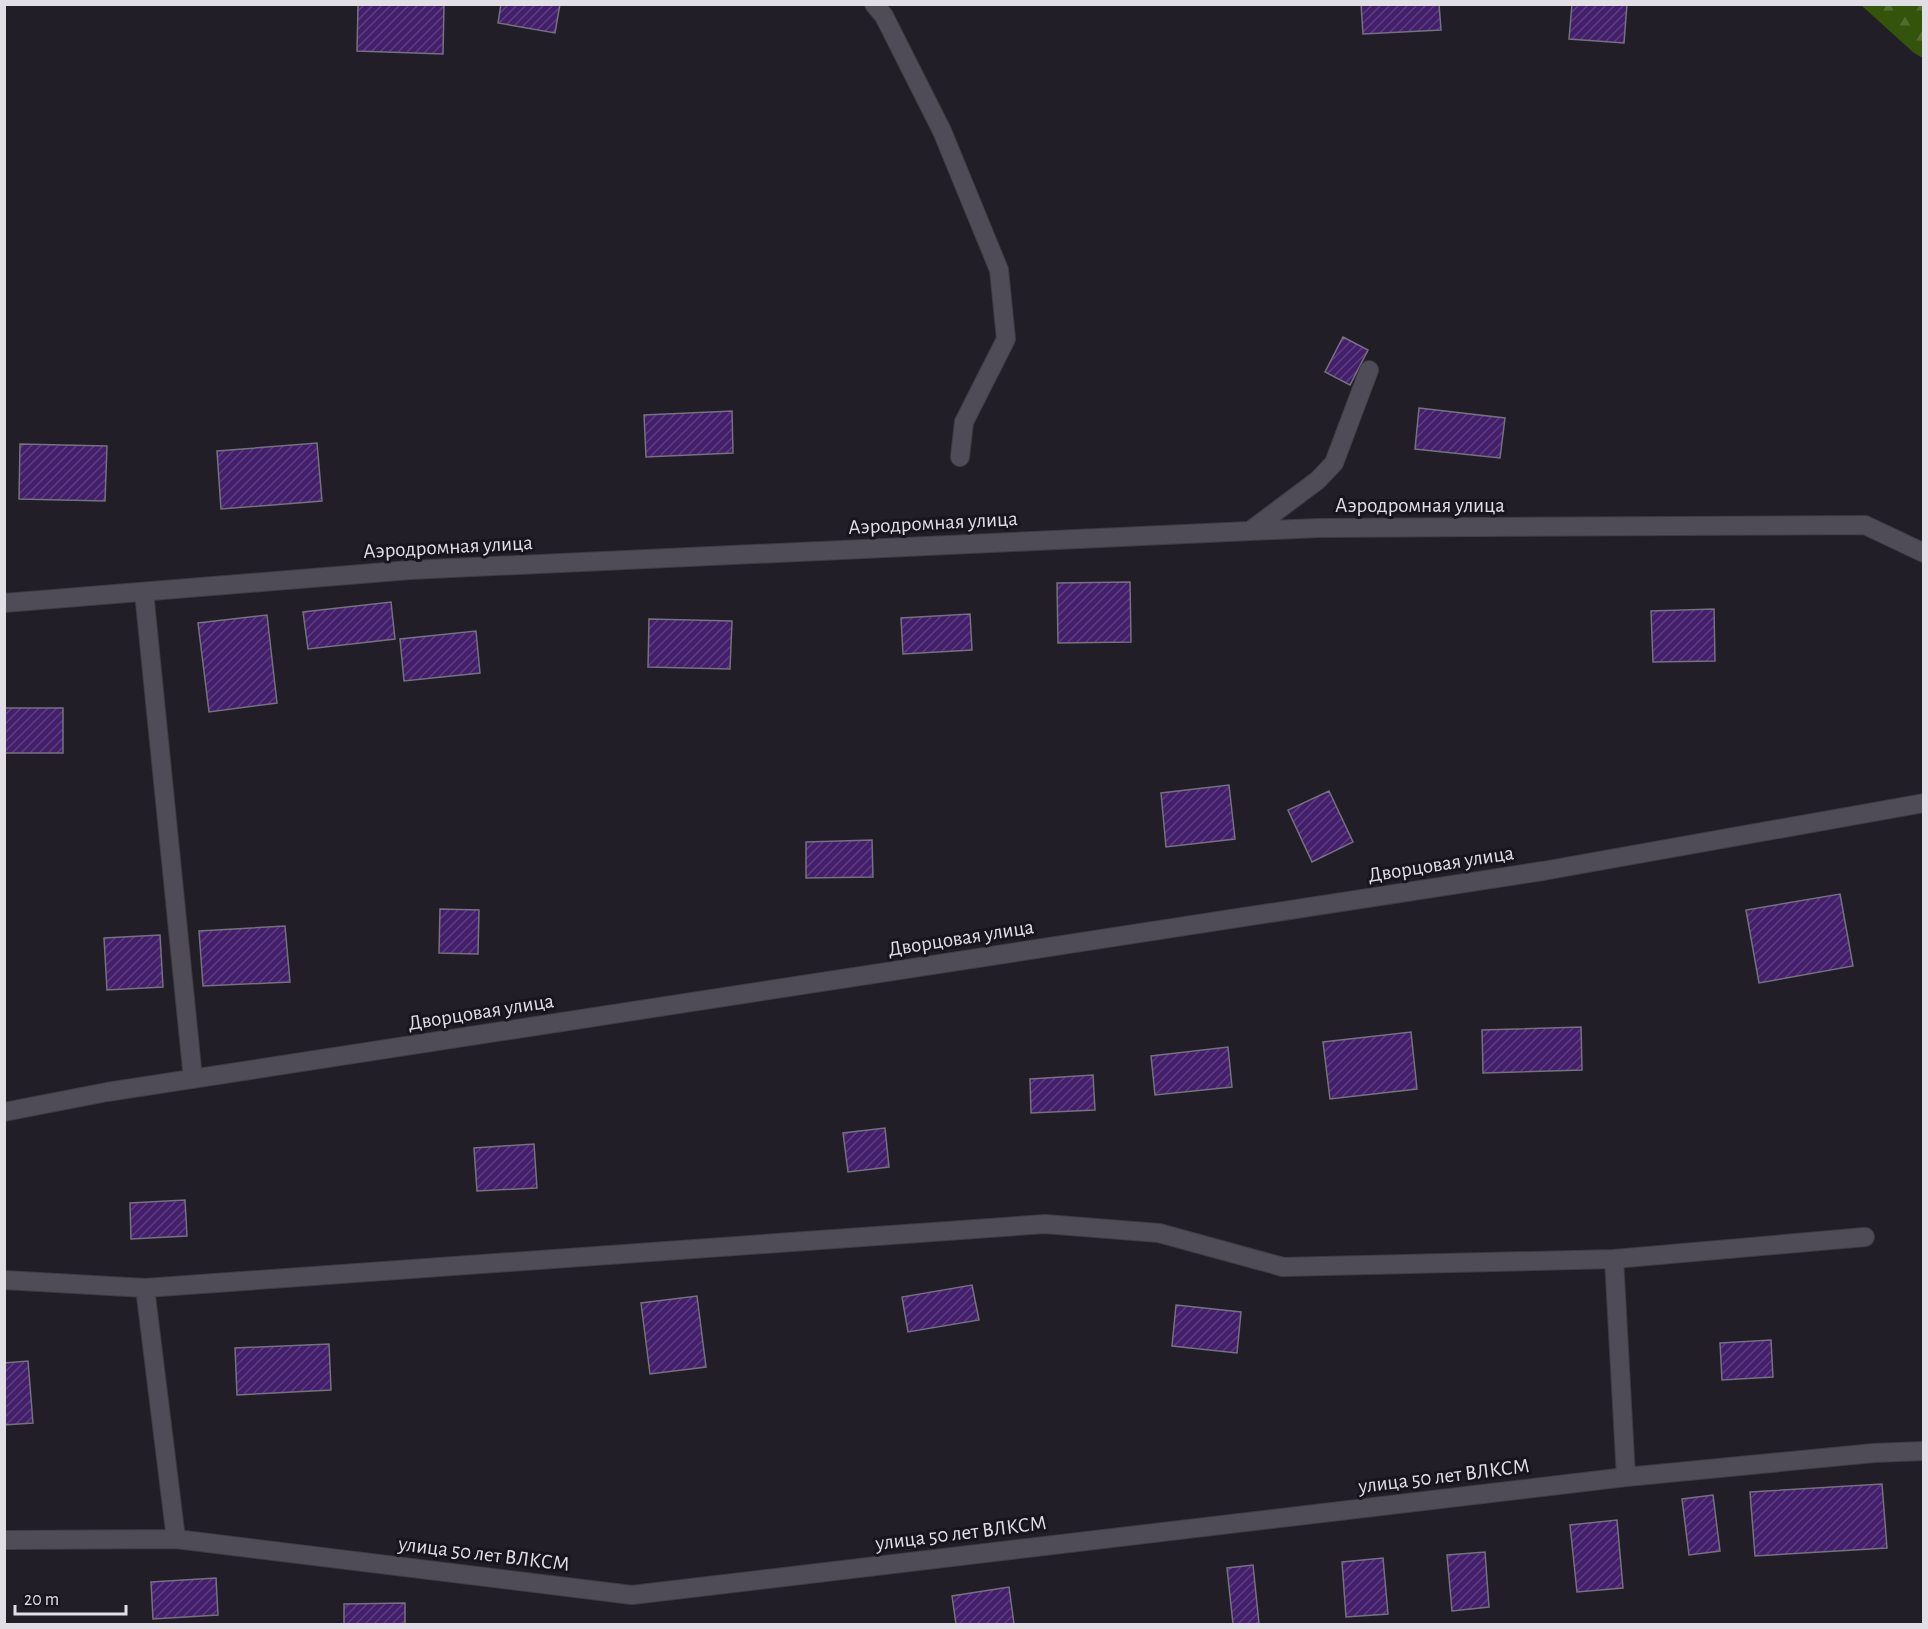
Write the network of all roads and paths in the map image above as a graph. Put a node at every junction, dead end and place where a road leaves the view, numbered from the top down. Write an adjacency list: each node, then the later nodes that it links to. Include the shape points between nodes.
1 (874, 4): 3 (street, via 884,16 942,131 999,270 1006,339 964,422)
2 (1369, 370): 4 (street, via 1334,463 1318,480)
3 (960, 457)
4 (1250, 531): 5 (street, Аэродромная улица, via 1865,525); 6 (street, Аэродромная улица, via 410,570)
5 (1923, 553)
6 (144, 592): 7 (street, Аэродромная улица); 9 (street)
7 (4, 603)
8 (1923, 803): 9 (street, Дворцовая улица, via 1543,871)
9 (193, 1079): 10 (street, Дворцовая улица)
10 (4, 1112)
11 (1865, 1238): 12 (street)
12 (1614, 1259): 14 (street, via 1283,1267 1159,1233 1045,1224); 16 (street)
13 (4, 1280): 14 (street)
14 (145, 1288): 17 (street)
15 (1923, 1451): 16 (street, улица 50 лет ВЛКСМ)
16 (1626, 1477): 17 (street, улица 50 лет ВЛКСМ, via 632,1594)
17 (176, 1539): 18 (street, улица 50 лет ВЛКСМ)
18 (4, 1540)

